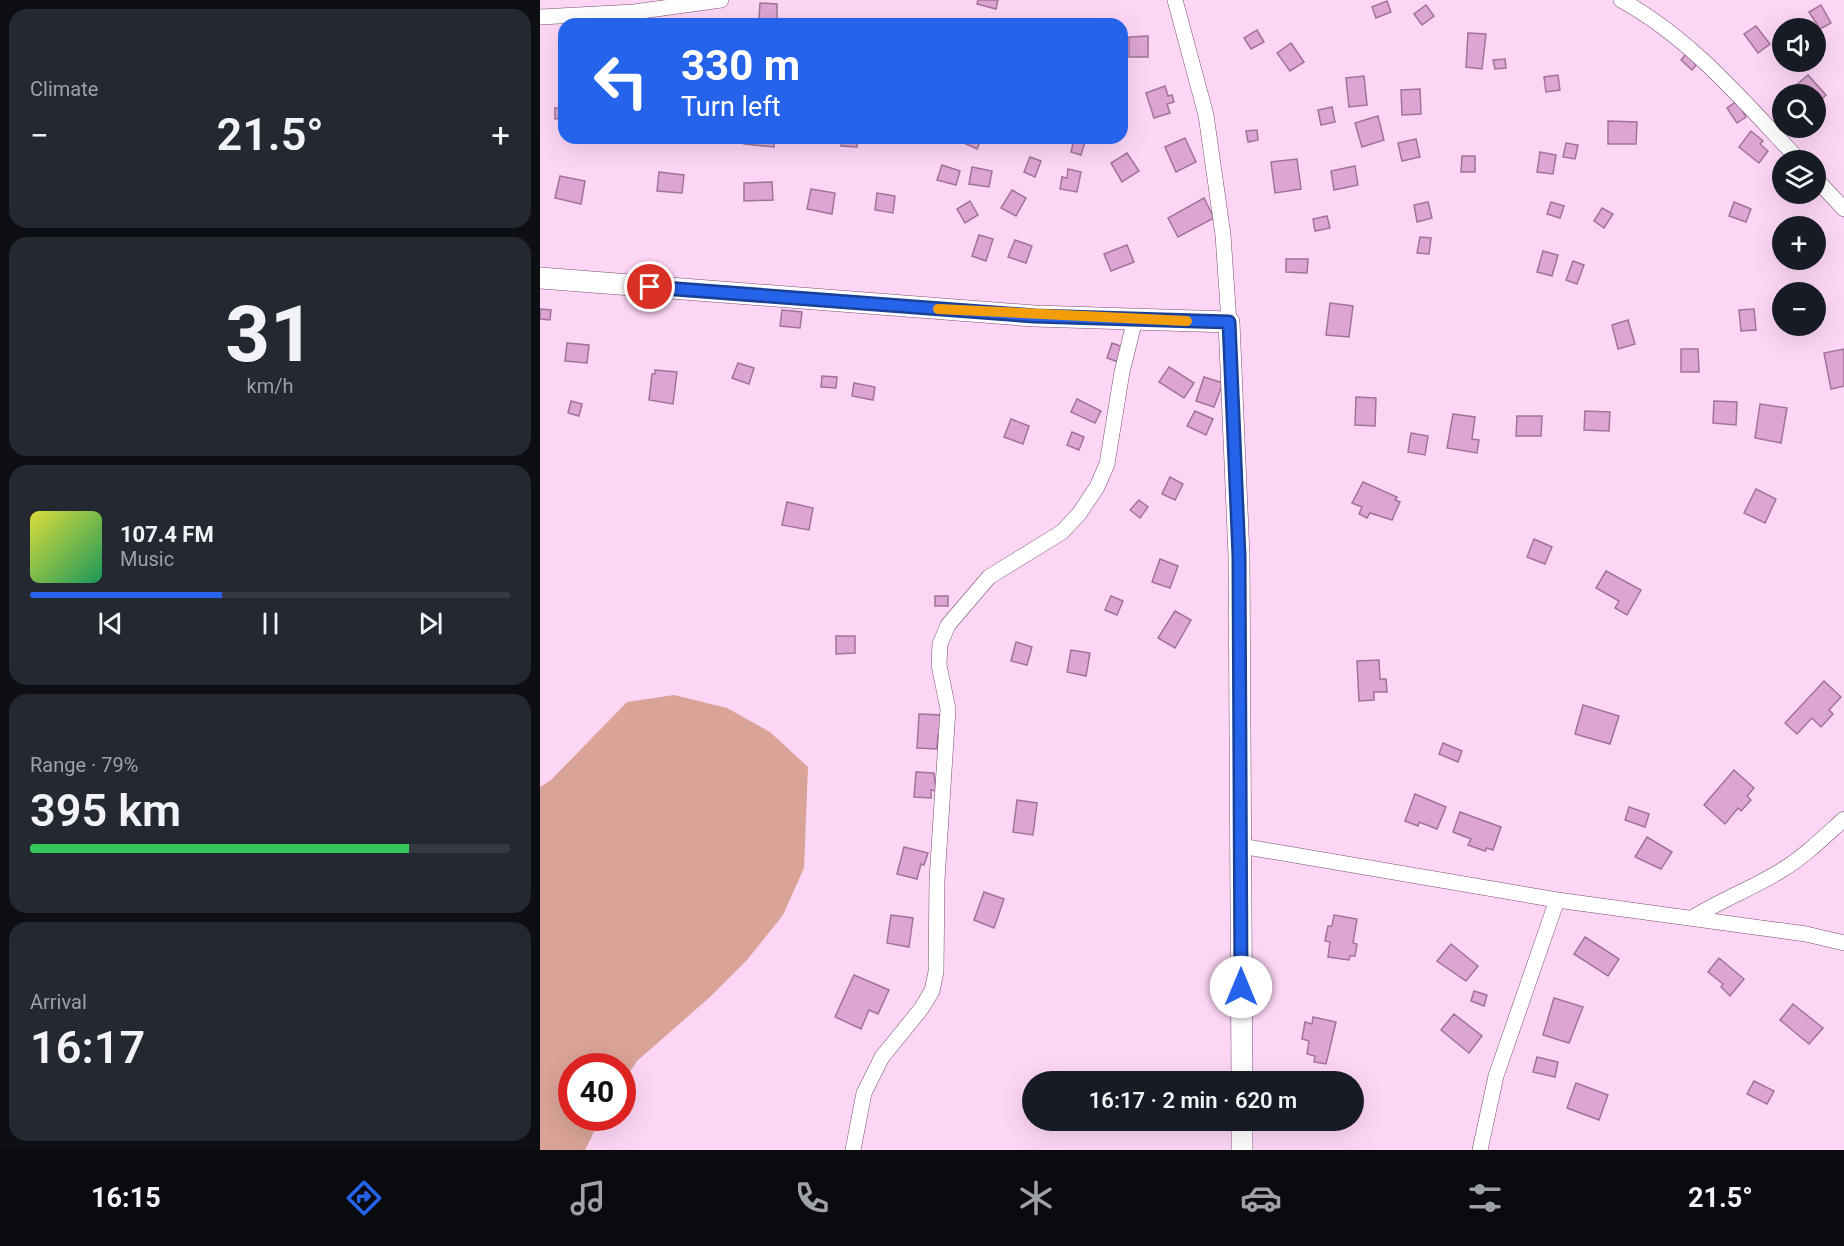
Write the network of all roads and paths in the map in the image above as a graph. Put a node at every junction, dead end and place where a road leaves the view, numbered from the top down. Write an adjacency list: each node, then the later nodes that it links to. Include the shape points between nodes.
1 (721, 0): 4 (street, via 634,12)
2 (1175, 0): 10 (street, via 1206,115 1223,236)
3 (1622, 0): 5 (street, via 1685,43)
4 (540, 17)
5 (1788, 150)
6 (1826, 190): 7 (street)
7 (1844, 209)
8 (540, 278): 9 (street, via 1011,314)
9 (1135, 319): 10 (street); 18 (street, via 1107,464 1097,487 1062,532 989,577 948,625 940,644 939,665 948,710 937,880 936,972 932,991 882,1057 864,1093)
10 (1229, 322): 12 (street, via 1239,556)
11 (1844, 819): 14 (street, via 1782,870)
12 (1241, 846): 13 (street); 16 (street)
13 (1557, 900): 14 (street); 20 (street, via 1496,1076)
14 (1692, 918): 15 (street)
15 (1844, 943)
16 (1242, 1071)
17 (1242, 1131): 19 (street)
18 (853, 1150)
19 (1242, 1150)
20 (1480, 1150)

